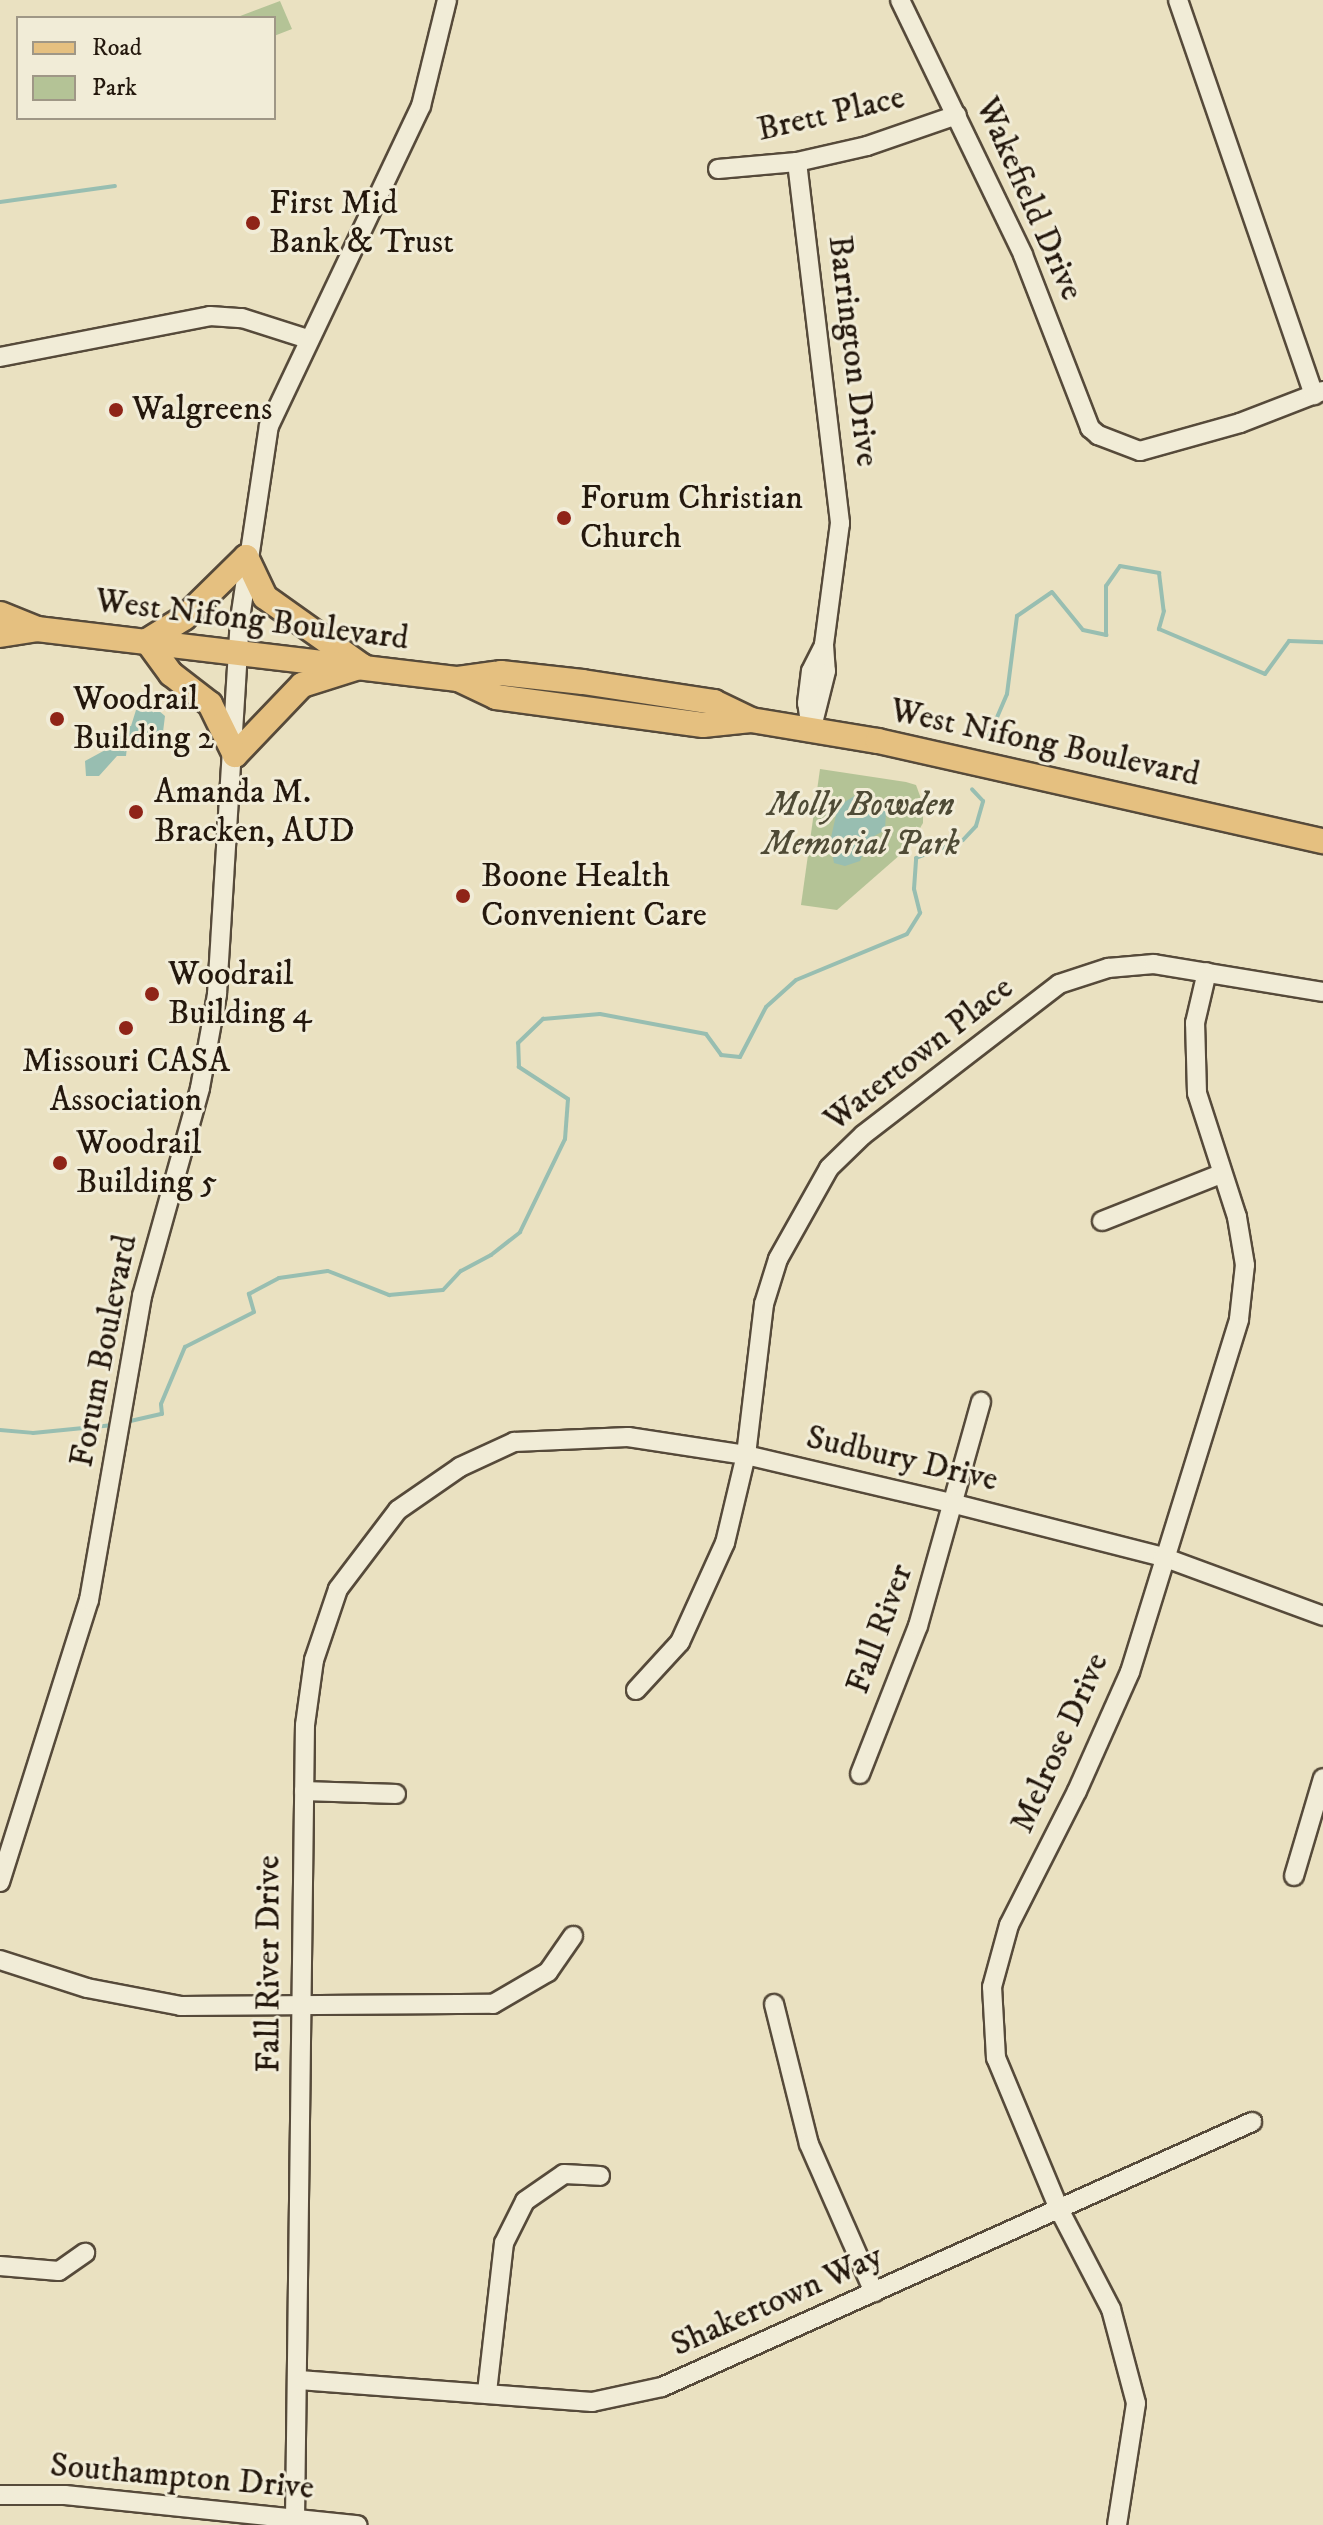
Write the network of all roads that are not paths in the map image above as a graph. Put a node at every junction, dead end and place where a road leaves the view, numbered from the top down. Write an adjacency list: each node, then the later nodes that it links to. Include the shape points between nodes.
1 (447, 0): 7 (street, Forum Boulevard, via 421,106)
2 (900, 0): 4 (street, Wakefield Drive)
3 (1178, 0): 9 (street)
4 (957, 115): 5 (street, Brett Place, via 867,146); 9 (street, Wakefield Drive, via 1023,255 1090,428 1115,445 1140,451)
5 (797, 162): 6 (street, Brett Place); 21 (street, Barrington Drive, via 840,523 824,645 811,671)
6 (718, 169)
7 (308, 339): 8 (street, via 240,317 210,316); 10 (street, Forum Boulevard, via 269,426)
8 (0, 357)
9 (1318, 393)
10 (246, 557): 14 (main road, via 184,618); 15 (street, Forum Boulevard); 16 (main road, via 265,597)
11 (0, 614): 12 (main road, West Nifong Boulevard)
12 (37, 629): 13 (main road, West Nifong Boulevard); 14 (main road, West Nifong Boulevard)
13 (0, 635)
14 (147, 641): 15 (main road, West Nifong Boulevard); 22 (main road, via 171,674 210,704)
15 (239, 650): 16 (main road, West Nifong Boulevard); 22 (street, Forum Boulevard)
16 (362, 666): 17 (main road, West Nifong Boulevard); 22 (main road, via 302,685)
17 (458, 679): 18 (main road, West Nifong Boulevard, via 501,673); 19 (main road, West Nifong Boulevard, via 496,697)
18 (666, 694): 19 (main road, via 657,704 607,699); 20 (main road, West Nifong Boulevard, via 714,702)
19 (578, 709): 20 (main road, West Nifong Boulevard, via 703,725)
20 (751, 720): 21 (main road, West Nifong Boulevard)
21 (811, 731): 23 (main road, West Nifong Boulevard, via 966,759)
22 (235, 755): 40 (street, Forum Boulevard, via 217,994 200,1088 142,1296 89,1600)
23 (1323, 841)
24 (1207, 972): 25 (street, Watertown Place); 26 (street, Melrose Drive, via 1195,1023 1197,1093); 29 (street, Watertown Place, via 1154,964 1108,968 1059,984 863,1135 829,1168 778,1259 764,1304)
25 (1323, 992)
26 (1221, 1174): 27 (street); 32 (street, Melrose Drive, via 1245,1265 1239,1319)
27 (1102, 1221)
28 (981, 1402): 31 (street, Fall River)
29 (746, 1455): 30 (street, Sudbury Drive, via 628,1437 573,1436 514,1442); 31 (street, Sudbury Drive); 34 (street, Watertown Place, via 725,1543 707,1590 680,1642)
30 (460, 1467): 37 (street, Fall River Drive, via 398,1510 338,1589 314,1660 305,1725)
31 (955, 1504): 32 (street, Sudbury Drive); 35 (street, Fall River, via 918,1626)
32 (1163, 1557): 33 (street, Sudbury Drive); 47 (street, Melrose Drive, via 1130,1672 1009,1925 992,1987 996,2058)
33 (1323, 1616)
34 (636, 1690)
35 (860, 1774)
36 (1323, 1778): 39 (street)
37 (304, 1791): 38 (street); 43 (street, Fall River Drive)
38 (396, 1794)
39 (1294, 1876)
40 (0, 1882)
41 (573, 1936): 43 (street, via 548,1972 493,2004)
42 (0, 1960): 43 (street, via 131,1999 181,2006)
43 (301, 2004): 51 (street, Fall River Drive)
44 (774, 2004): 50 (street, via 809,2144)
45 (1252, 2122): 47 (street, Shakertown Way)
46 (600, 2176): 52 (street, via 564,2174 525,2201 504,2243)
47 (1059, 2209): 50 (street, Shakertown Way); 57 (street, Melrose Drive, via 1111,2309 1136,2403)
48 (85, 2253): 49 (street, via 59,2271)
49 (0, 2266)
50 (874, 2292): 52 (street, Shakertown Way, via 662,2387 592,2402)
51 (299, 2380): 52 (street, Shakertown Way); 55 (street, Fall River Drive)
52 (487, 2392)
53 (0, 2495): 54 (street, Southampton Drive, via 65,2495)
54 (203, 2518): 55 (street, Southampton Drive)
55 (295, 2519): 56 (street, Southampton Drive)
56 (357, 2525)
57 (1117, 2525)

